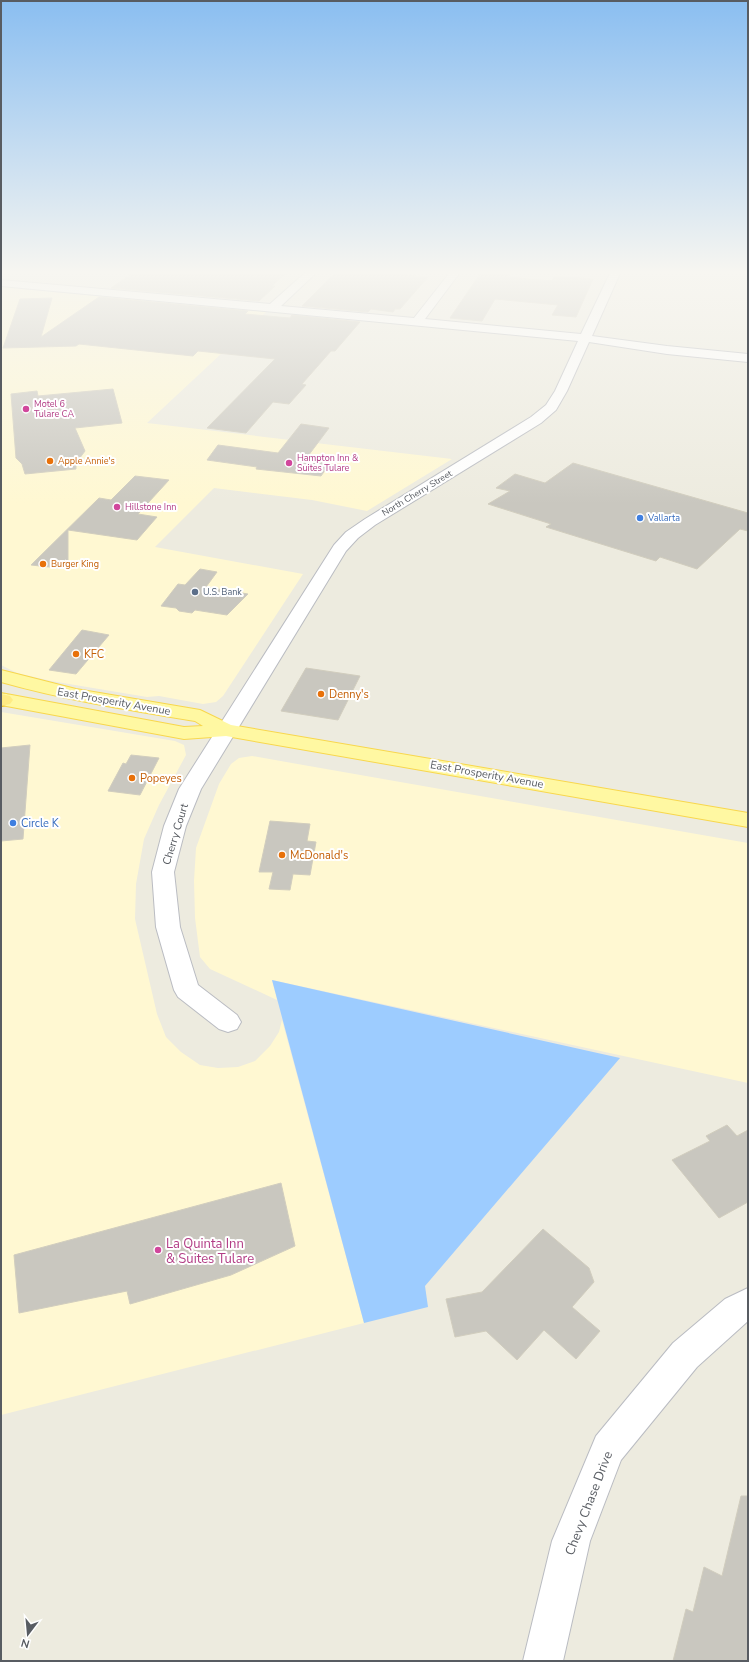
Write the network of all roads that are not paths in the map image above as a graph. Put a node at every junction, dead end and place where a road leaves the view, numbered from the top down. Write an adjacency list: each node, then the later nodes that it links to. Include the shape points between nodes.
1 (581, 349): 6 (street, North Cherry Street, via 556,401 544,413 352,535 340,548)
2 (655, 349): 3 (street)
3 (748, 358)
4 (1, 676): 6 (main road, East Prosperity Avenue, via 63,692 200,716)
5 (2, 700): 6 (main road, East Prosperity Avenue, via 184,732)
6 (226, 730): 7 (main road, East Prosperity Avenue); 8 (street, Cherry Court, via 190,789 175,826 163,872 168,927 187,990)
7 (748, 820)
8 (228, 1022)
9 (748, 1304): 10 (street, Chevy Chase Drive, via 736,1310 685,1355 608,1448 571,1541)
10 (543, 1661)

